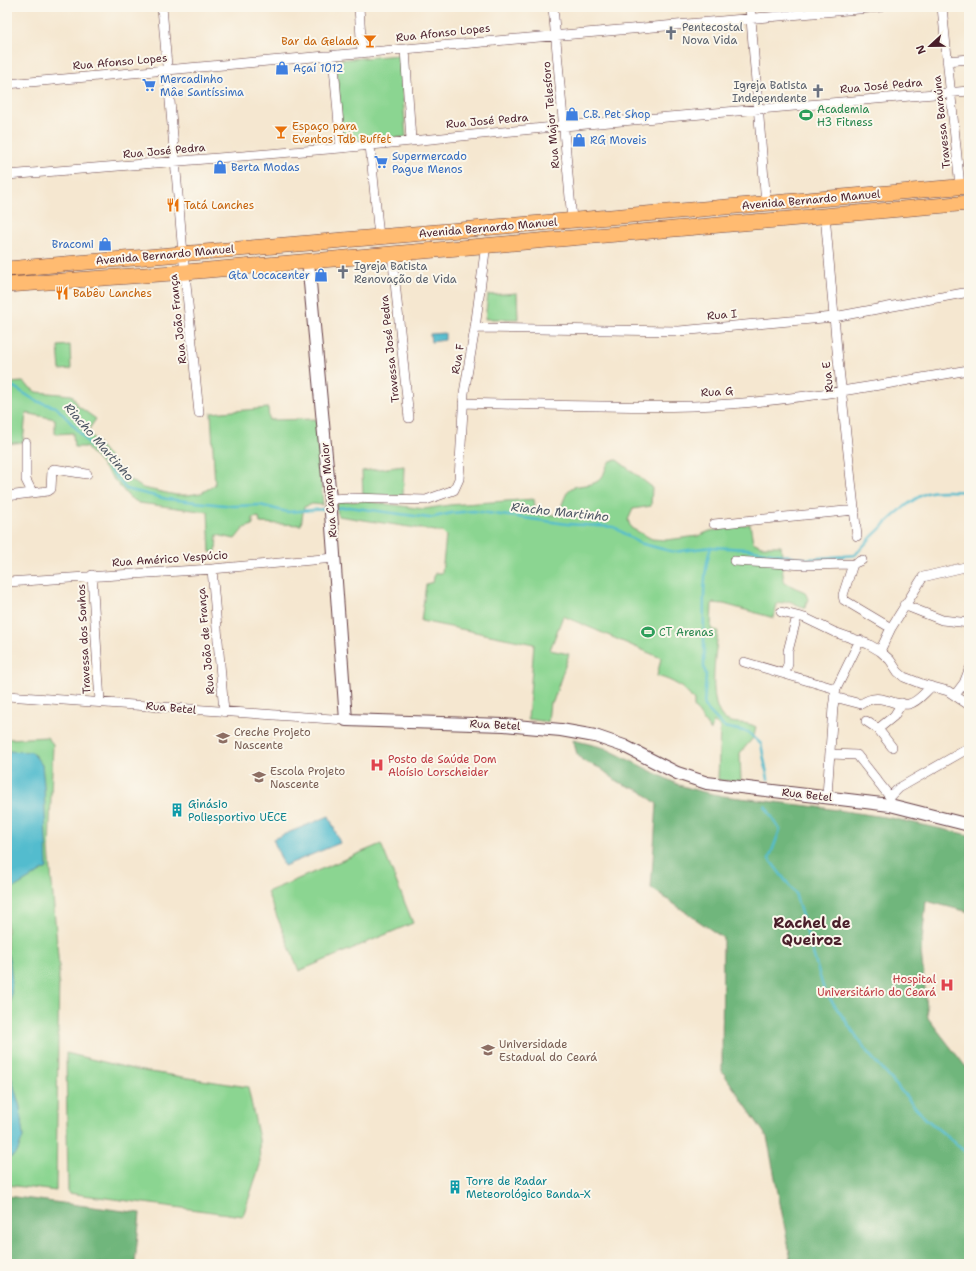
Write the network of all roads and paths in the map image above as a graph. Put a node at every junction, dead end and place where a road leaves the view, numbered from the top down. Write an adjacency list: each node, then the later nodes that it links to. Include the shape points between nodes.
1 (162, 7): 14 (street, Rua João França)
2 (359, 7): 10 (street)
3 (553, 7): 8 (street, Rua Major Telesforo)
4 (750, 7): 7 (street)
5 (881, 7): 7 (street, Rua Afonso Lopes)
6 (942, 7): 13 (street, Travessa Baraúna)
7 (751, 18): 8 (street, Rua Afonso Lopes); 18 (street)
8 (555, 35): 9 (street, Rua Afonso Lopes); 19 (street, Rua Major Telesforo)
9 (405, 49): 10 (street, Rua Afonso Lopes); 20 (street)
10 (362, 53): 11 (street, Rua Afonso Lopes)
11 (333, 55): 14 (street, Rua Afonso Lopes); 22 (street)
12 (969, 59): 13 (street)
13 (947, 61): 17 (street, Travessa Baraúna)
14 (168, 70): 15 (street, Rua Afonso Lopes); 23 (street, Rua João França)
15 (7, 84)
16 (969, 91): 17 (street, Rua José Pedra)
17 (951, 93): 18 (street, Rua José Pedra); 25 (street, Travessa Baraúna)
18 (758, 108): 19 (street, Rua José Pedra); 29 (street)
19 (564, 126): 20 (street, Rua José Pedra); 33 (street, Rua Major Telesforo)
20 (411, 140): 21 (street, Rua José Pedra)
21 (370, 145): 22 (street, Rua José Pedra); 34 (street)
22 (341, 148): 23 (street, Rua José Pedra)
23 (176, 162): 24 (street, Rua José Pedra); 37 (street, Rua João França)
24 (7, 175)
25 (965, 187): 26 (main road, Avenida Bernardo Manuel)
26 (888, 194): 27 (main road, Avenida Bernardo Manuel); 30 (main road)
27 (870, 195): 29 (main road, Avenida Bernardo Manuel); 31 (main road)
28 (969, 203): 30 (main road, Avenida Bernardo Manuel)
29 (766, 204): 33 (main road, Avenida Bernardo Manuel)
30 (890, 210): 31 (main road, Avenida Bernardo Manuel)
31 (871, 212): 32 (main road, Avenida Bernardo Manuel)
32 (825, 215): 35 (main road, Avenida Bernardo Manuel); 45 (street, Rua E)
33 (572, 220): 34 (main road, Avenida Bernardo Manuel)
34 (379, 237): 37 (main road, Avenida Bernardo Manuel)
35 (486, 244): 36 (main road, Avenida Bernardo Manuel); 46 (street, Rua F)
36 (392, 253): 39 (main road, Avenida Bernardo Manuel); 51 (street, Travessa José Pedra)
37 (183, 254): 38 (main road, Avenida Bernardo Manuel); 41 (street, Rua João França)
38 (113, 260): 40 (main road, Avenida Bernardo Manuel); 42 (main road)
39 (308, 261): 41 (main road, Avenida Bernardo Manuel); 56 (street, Rua Campo Maior)
40 (7, 269)
41 (186, 272): 42 (main road, Avenida Bernardo Manuel); 50 (street, Rua João França)
42 (114, 277): 43 (main road, Avenida Bernardo Manuel)
43 (7, 285)
44 (969, 292): 45 (street, Rua I)
45 (834, 317): 46 (street, Rua I, via 679,331); 48 (street, Rua E)
46 (475, 328): 49 (street, Rua F)
47 (969, 370): 48 (street, Rua G)
48 (842, 391): 49 (street, Rua G, via 693,406); 57 (street, Rua E)
49 (463, 403): 56 (street, Rua F, via 460,479 454,490 426,500)
50 (200, 413)
51 (409, 418)
52 (26, 443): 54 (street, via 26,480)
53 (87, 474): 54 (street, via 54,469 50,490)
54 (32, 492): 55 (street)
55 (7, 496)
56 (330, 499): 60 (street, Rua Campo Maior)
57 (855, 510): 58 (street); 59 (street, Rua E)
58 (714, 524)
59 (857, 536)
60 (334, 558): 65 (street, Rua Américo Vespúcio); 86 (street, Rua Campo Maior)
61 (862, 560): 63 (street)
62 (734, 561): 63 (street, via 805,565)
63 (853, 564): 72 (street, via 843,596 847,603)
64 (969, 566): 68 (street, via 923,577)
65 (212, 569): 66 (street, Rua Américo Vespúcio); 85 (street, Rua João de França)
66 (92, 575): 67 (street, Rua Américo Vespúcio); 82 (street, Travessa dos Sonhos)
67 (7, 582)
68 (904, 605): 71 (street, via 932,618); 72 (street)
69 (781, 612): 70 (street)
70 (797, 616): 73 (street); 77 (street)
71 (969, 623)
72 (891, 628): 74 (street)
73 (860, 640): 74 (street); 79 (street)
74 (880, 651): 78 (street, via 904,677)
75 (744, 662): 77 (street)
76 (969, 670): 80 (street)
77 (785, 673): 79 (street)
78 (931, 687): 80 (street); 83 (street, via 915,701)
79 (835, 693): 83 (street, via 861,704 869,698); 91 (street)
80 (955, 695): 84 (street)
81 (7, 696): 82 (street, Rua Betel)
82 (100, 702): 85 (street, Rua Betel)
83 (902, 703): 88 (street, via 894,716)
84 (969, 705)
85 (224, 712): 86 (street, Rua Betel)
86 (346, 720): 92 (street, Rua Betel, via 504,725 561,730 595,736 624,746 677,773 707,783)
87 (866, 721): 88 (street)
88 (878, 729): 89 (street)
89 (892, 747)
90 (969, 748): 93 (street, via 899,788)
91 (830, 754): 92 (street); 93 (street, via 857,755)
92 (827, 796): 93 (street, Rua Betel)
93 (890, 801): 94 (street, Rua Betel)
94 (969, 825)

